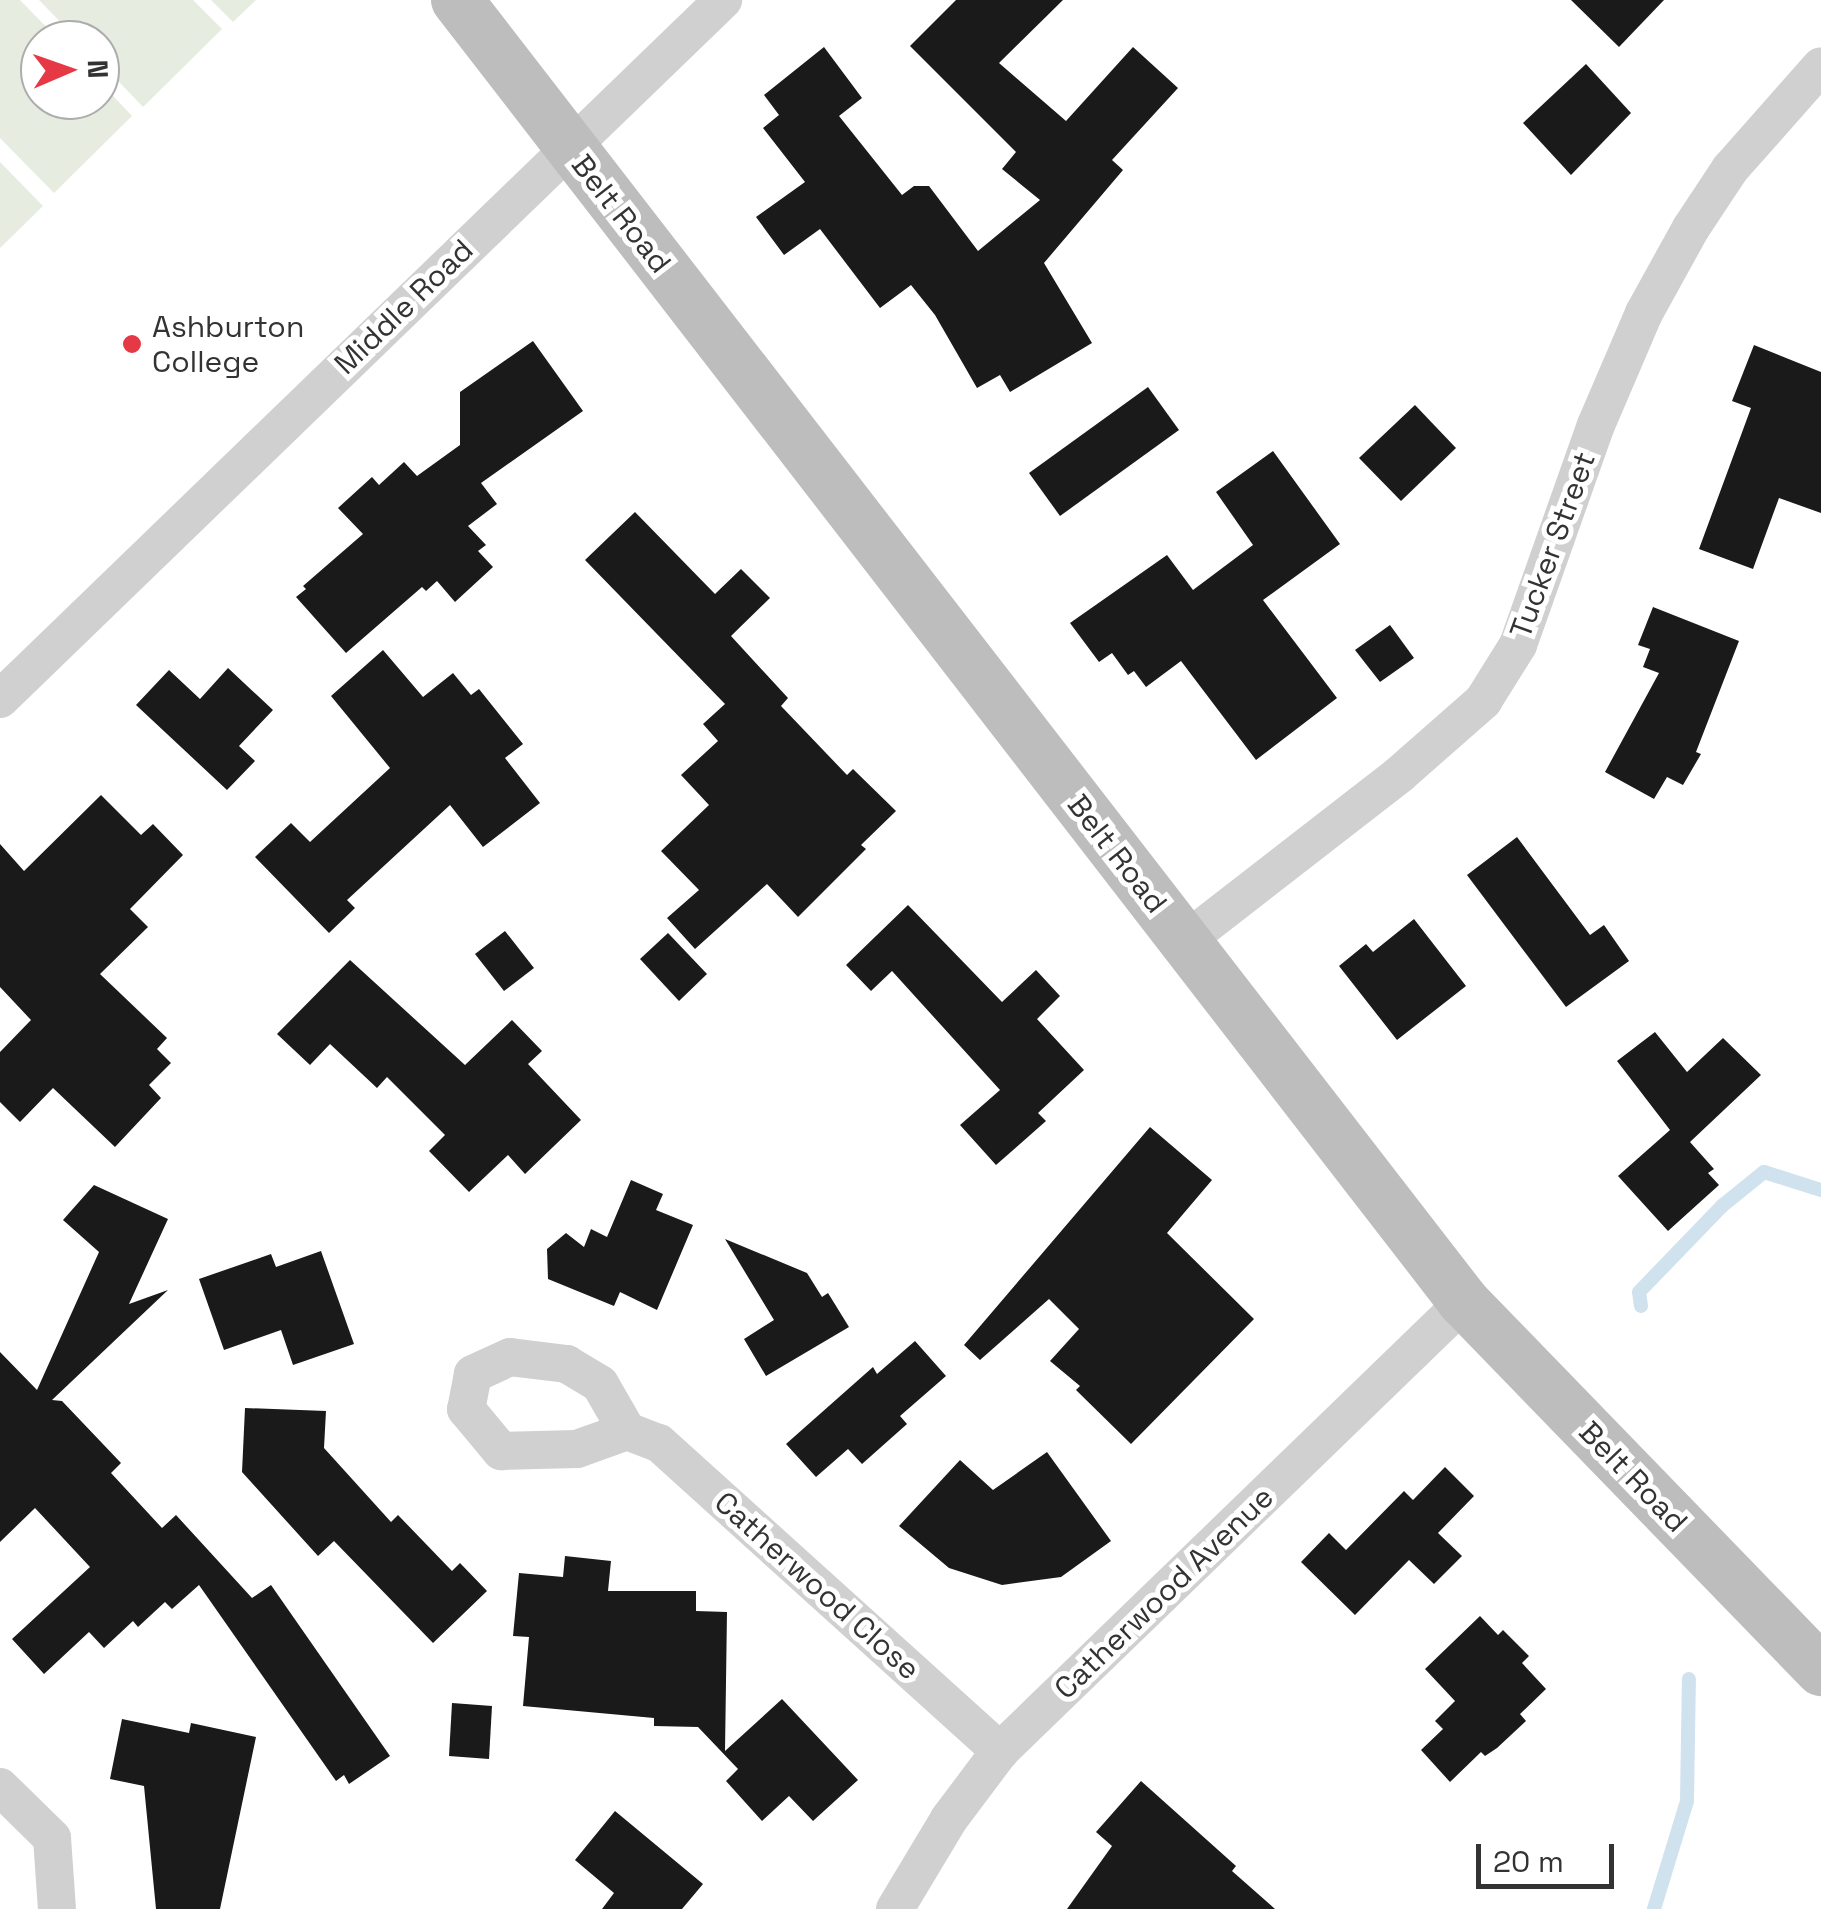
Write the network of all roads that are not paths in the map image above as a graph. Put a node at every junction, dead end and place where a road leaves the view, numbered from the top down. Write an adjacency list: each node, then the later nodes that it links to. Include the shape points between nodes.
1 (456, 0): 4 (street, Belt Road)
2 (723, 0): 4 (street, Middle Road)
3 (1821, 66): 6 (street, Tucker Street, via 1730,168 1644,313 1596,424 1518,645 1483,701)
4 (570, 148): 5 (street, Middle Road); 6 (street, Belt Road)
5 (0, 699)
6 (1185, 941): 7 (street, Belt Road)
7 (1464, 1302): 9 (street, Belt Road); 10 (street, Catherwood Avenue)
8 (627, 1431): 10 (street, Catherwood Close, via 659,1443)
9 (1821, 1670)
10 (1000, 1751): 13 (street, Catherwood Avenue)
11 (0, 1787): 12 (street, via 52,1838)
12 (56, 1909)
13 (895, 1909)

